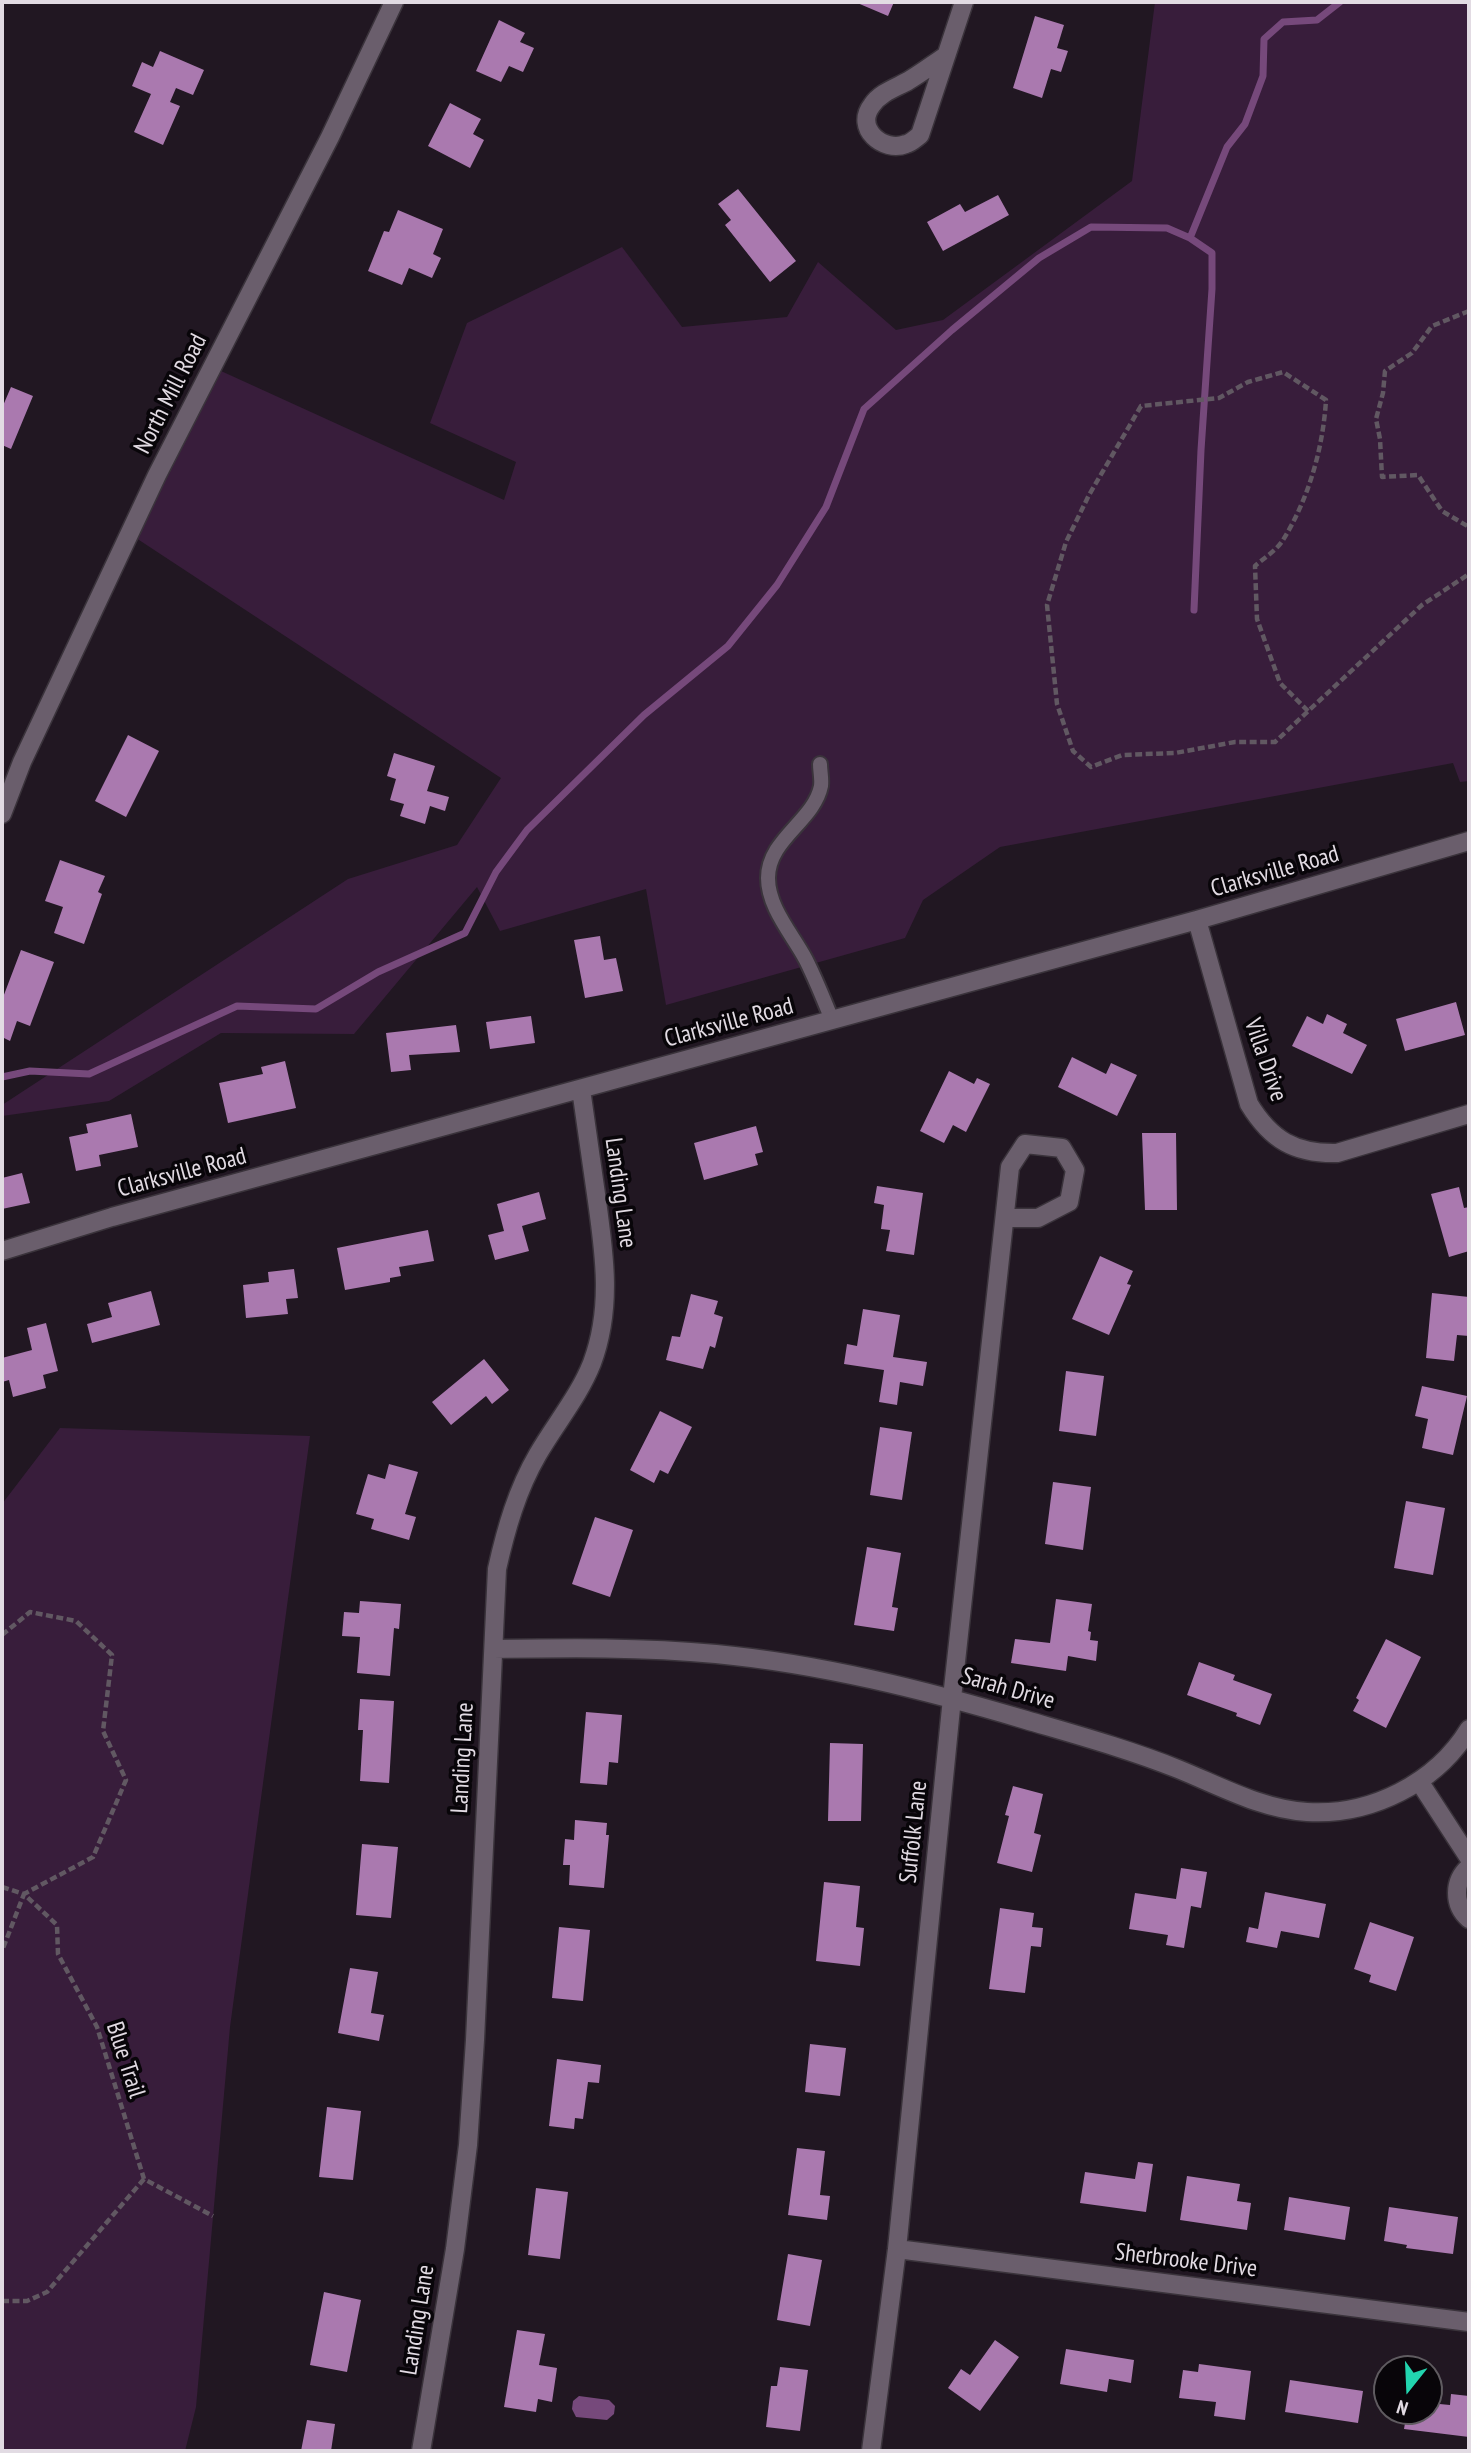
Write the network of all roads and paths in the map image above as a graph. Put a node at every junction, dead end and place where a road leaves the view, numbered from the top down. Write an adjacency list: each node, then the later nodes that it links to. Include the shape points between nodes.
1 (394, 2): 9 (street, North Mill Road, via 157,475)
2 (964, 2): 3 (street)
3 (944, 57): 3 (street, via 920,135 907,144 878,142 866,119 870,106)
4 (1469, 311): 5 (path, via 1432,327 1412,353 1385,371 1376,419 1382,477 1418,475 1442,511)
5 (1469, 527)
6 (1469, 574): 7 (path, via 1422,605)
7 (1308, 711): 7 (path, via 1275,742 1122,755 1091,767 1073,751 1057,704 1047,605 1066,542 1140,406 1219,398 1248,382 1283,372 1326,400 1313,475 1282,542 1255,566 1257,619 1280,683)
8 (820, 764): 12 (lane, via 821,785 813,807 788,833 768,875 778,912 807,961)
9 (2, 814)
10 (1469, 841): 11 (street, Clarksville Road)
11 (1196, 920): 12 (street, Clarksville Road); 14 (street, Villa Drive, via 1249,1104 1277,1138 1296,1148 1337,1153)
12 (832, 1020): 13 (street, Clarksville Road)
13 (581, 1089): 16 (street, Clarksville Road); 18 (street, Landing Lane, via 605,1256 602,1326 577,1395 538,1454 506,1529 497,1569)
14 (1469, 1114)
15 (1005, 1217): 15 (street, Suffolk Lane, via 1010,1167 1025,1144 1062,1148 1075,1170 1069,1202 1038,1218); 19 (street, Suffolk Lane)
16 (2, 1251)
17 (2, 1635): 25 (path, via 30,1612 76,1621 112,1655 103,1731 126,1780 93,1857)
18 (494, 1649): 19 (street, Sarah Drive, via 716,1654 804,1666); 33 (street, Landing Lane, via 468,2145)
19 (952, 1698): 21 (street, Sarah Drive, via 1177,1768 1273,1807 1340,1811 1395,1795); 30 (street, Suffolk Lane)
20 (1469, 1729): 21 (street, Sarah Drive, via 1442,1763)
21 (1419, 1781): 22 (street)
22 (1469, 1858)
23 (1469, 1867): 26 (street, via 1458,1881 1457,1893)
24 (2, 1887): 25 (path)
25 (23, 1894): 27 (path); 28 (path, Blue Trail, via 57,1925 58,1954 97,2028)
26 (1469, 1919)
27 (2, 1951)
28 (144, 2179): 29 (path); 31 (path, via 47,2292 27,2301)
29 (213, 2216)
30 (897, 2249): 32 (street, Sherbrooke Drive); 34 (street, Suffolk Lane)
31 (2, 2301)
32 (1469, 2322)
33 (421, 2451)
34 (871, 2451)

